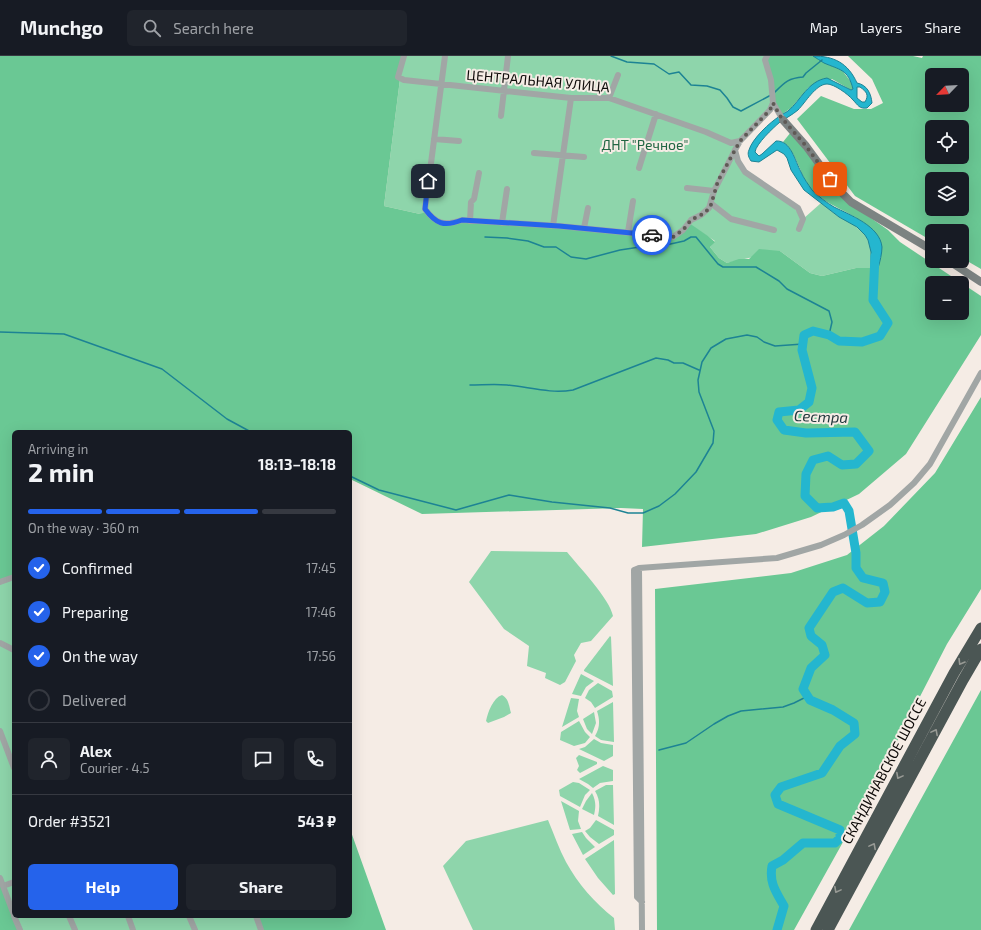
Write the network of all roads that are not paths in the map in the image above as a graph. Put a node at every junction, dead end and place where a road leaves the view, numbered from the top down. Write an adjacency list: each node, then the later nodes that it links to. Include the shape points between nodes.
1 (404, 56): 6 (street, ЦЕНТРАЛЬНАЯ УЛИЦА, via 398,75 400,79)
2 (445, 56): 6 (street)
3 (508, 56): 7 (street)
4 (767, 56): 10 (street, via 766,67 771,80)
5 (618, 75): 9 (street)
6 (442, 84): 7 (street, ЦЕНТРАЛЬНАЯ УЛИЦА); 14 (street)
7 (504, 91): 8 (street, ЦЕНТРАЛЬНАЯ УЛИЦА); 12 (street)
8 (571, 98): 9 (street, ЦЕНТРАЛЬНАЯ УЛИЦА); 19 (street)
9 (608, 98): 11 (street, ЦЕНТРАЛЬНАЯ УЛИЦА)
10 (773, 103): 13 (street); 16 (street, via 770,110)
11 (656, 114): 16 (street, ЦЕНТРАЛЬНАЯ УЛИЦА, via 731,143); 21 (street)
12 (501, 116)
13 (782, 118): 36 (street, via 836,187 851,202)
14 (434, 138): 15 (street); 29 (street, via 425,209 431,219 444,224)
15 (459, 141)
16 (740, 141): 17 (street)
17 (735, 150): 25 (street); 33 (street, via 738,161 746,172 798,208 803,219)
18 (534, 153): 19 (street)
19 (563, 156): 20 (street); 31 (street)
20 (584, 157)
21 (638, 168)
22 (479, 173): 29 (street)
23 (687, 188): 25 (street)
24 (507, 189): 30 (street)
25 (714, 191): 27 (street)
26 (633, 201): 35 (street)
27 (712, 204): 34 (street, via 731,219); 35 (street, via 706,212 691,220 673,237)
28 (588, 208): 32 (street)
29 (470, 221): 30 (street)
30 (502, 223): 31 (street)
31 (553, 226): 32 (street)
32 (584, 228): 35 (street)
33 (799, 229)
34 (774, 230)
35 (628, 232)
36 (925, 246)
37 (960, 268): 38 (street)
38 (981, 282)
39 (981, 373): 62 (street, via 930,464 895,501 862,525 821,545 777,558 634,570 637,897 642,902)
40 (12, 578): 41 (street)
41 (0, 582)
42 (981, 628): 63 (highway, СКАНДИНАВСКОЕ ШОССЕ, one-way to 63, via 954,673)
43 (0, 643): 44 (street)
44 (12, 649)
45 (981, 649): 64 (highway, СКАНДИНАВСКОЕ ШОССЕ, one-way to 45)
46 (0, 731): 47 (street)
47 (12, 763)
48 (0, 878): 50 (street)
49 (12, 883): 50 (street)
50 (3, 886): 51 (street)
51 (12, 911)
52 (15, 918): 57 (street)
53 (70, 918): 58 (street)
54 (129, 918): 59 (street)
55 (190, 918): 60 (street)
56 (257, 918): 61 (street)
57 (20, 930)
58 (75, 930)
59 (133, 930)
60 (195, 930)
61 (261, 930)
62 (642, 930)
63 (816, 930)
64 (828, 930)

